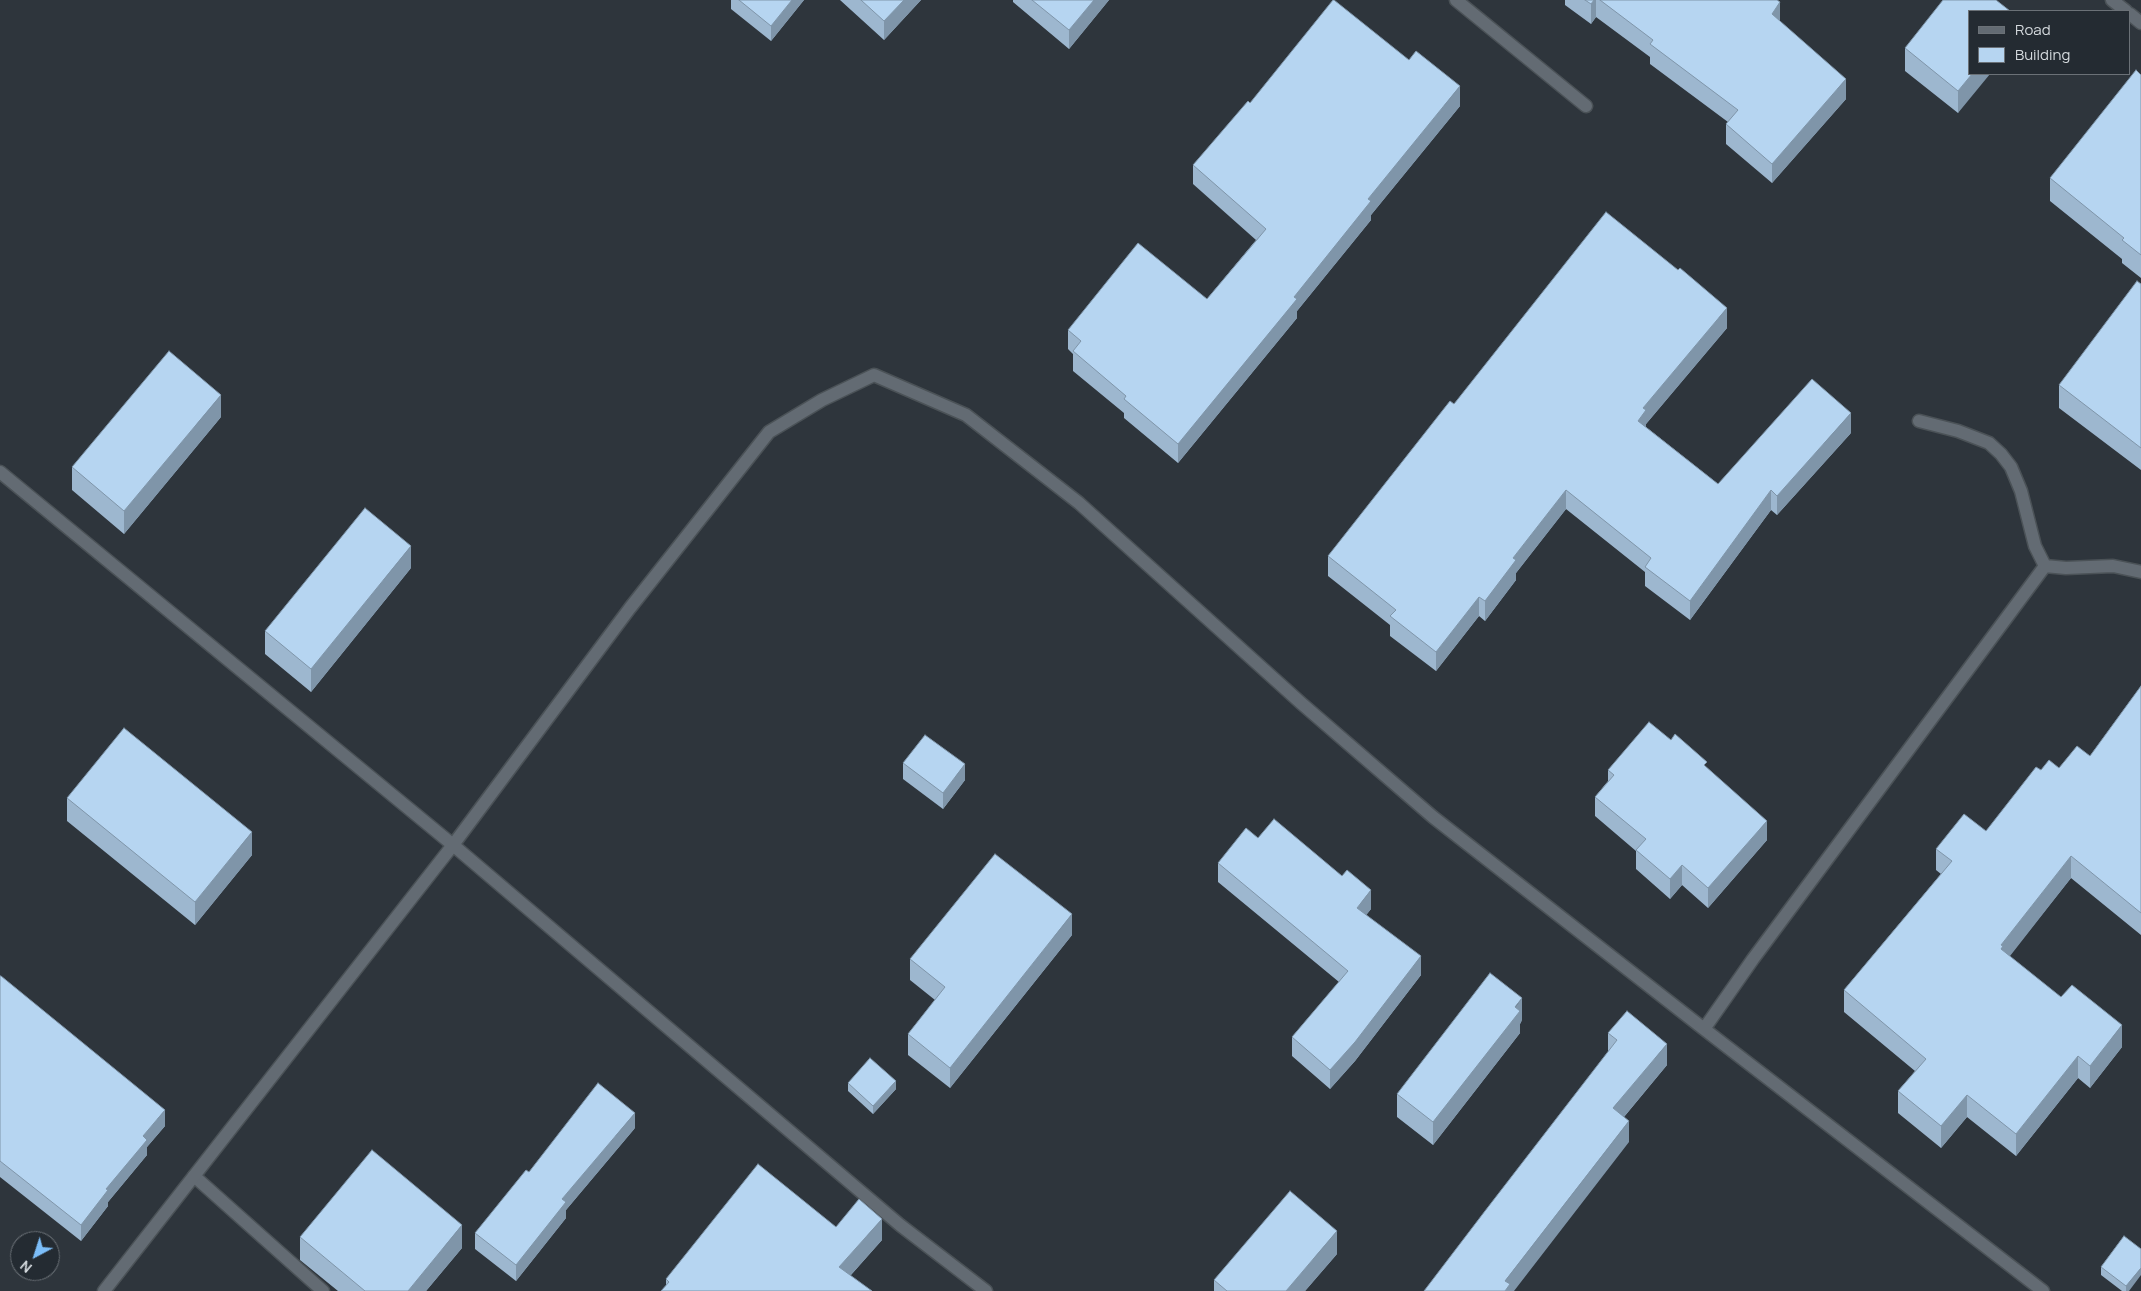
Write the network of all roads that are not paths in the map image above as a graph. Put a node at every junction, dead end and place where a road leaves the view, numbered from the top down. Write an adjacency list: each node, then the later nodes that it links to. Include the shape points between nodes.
1 (1456, 0): 6 (street)
2 (2112, 0): 3 (street)
3 (2125, 10)
4 (2131, 15): 5 (street)
5 (2141, 23)
6 (1586, 106)
7 (1919, 421): 9 (street, via 1989,443 2011,466 2035,546)
8 (0, 472): 11 (street)
9 (2045, 566): 10 (street, via 2113,566); 12 (street)
10 (2141, 572)
11 (453, 845): 12 (street, via 630,608 770,432 822,400 874,375 966,415 1079,503 1433,817); 13 (street); 16 (street, via 900,1225)
12 (1704, 1030): 17 (street)
13 (194, 1176): 14 (street); 15 (street)
14 (104, 1291)
15 (323, 1291)
16 (986, 1291)
17 (2043, 1291)

